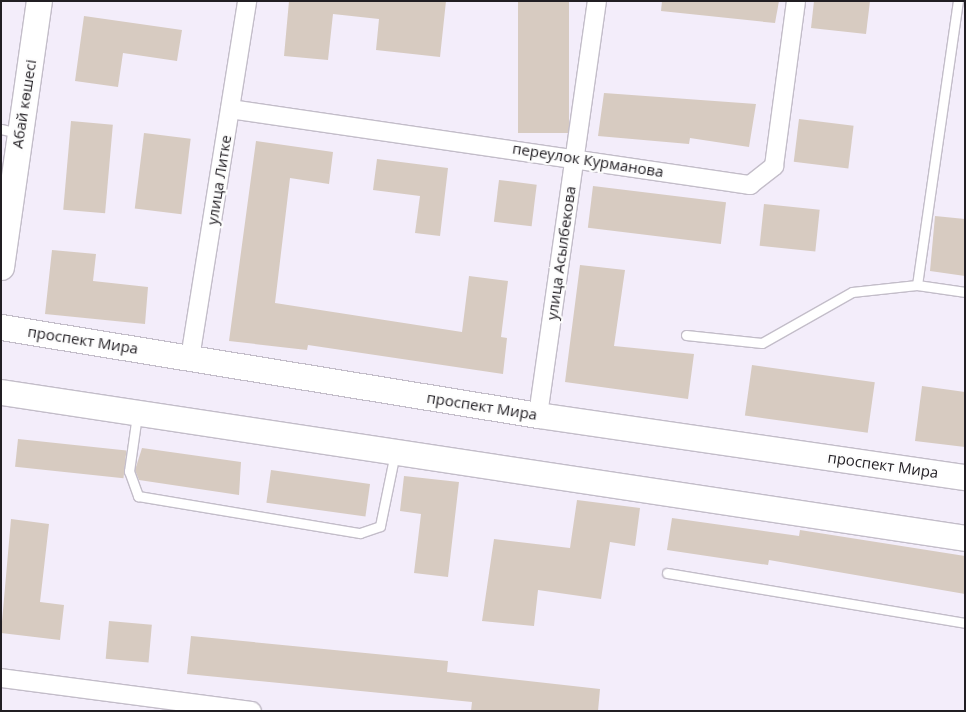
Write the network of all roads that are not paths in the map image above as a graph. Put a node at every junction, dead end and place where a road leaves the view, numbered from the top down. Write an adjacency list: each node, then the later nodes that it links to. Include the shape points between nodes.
1 (39, 1): 7 (main road, Абай көшесі)
2 (247, 1): 6 (street, улица Литке)
3 (597, 1): 8 (street, улица Асылбекова)
4 (796, 1): 8 (street, переулок Курманова, via 774,166 750,185)
5 (958, 1): 10 (lane)
6 (230, 109): 8 (street, переулок Курманова); 14 (street, улица Литке)
7 (10, 131): 9 (main road, Абай көшесі)
8 (575, 158): 17 (street, улица Асылбекова)
9 (1, 267)
10 (917, 285): 11 (lane); 13 (lane, via 852,292 762,344)
11 (965, 292)
12 (1, 327): 14 (main road, проспект Мира)
13 (686, 335)
14 (190, 358): 17 (main road, проспект Мира)
15 (1, 392): 16 (main road)
16 (137, 413): 18 (main road); 18 (lane, via 129,471 138,496 360,533 380,526)
17 (538, 415): 19 (main road, проспект Мира)
18 (396, 452): 20 (main road)
19 (965, 478)
20 (965, 538)
21 (667, 574): 22 (lane)
22 (965, 623)
23 (1, 678): 24 (street)
24 (252, 711)

